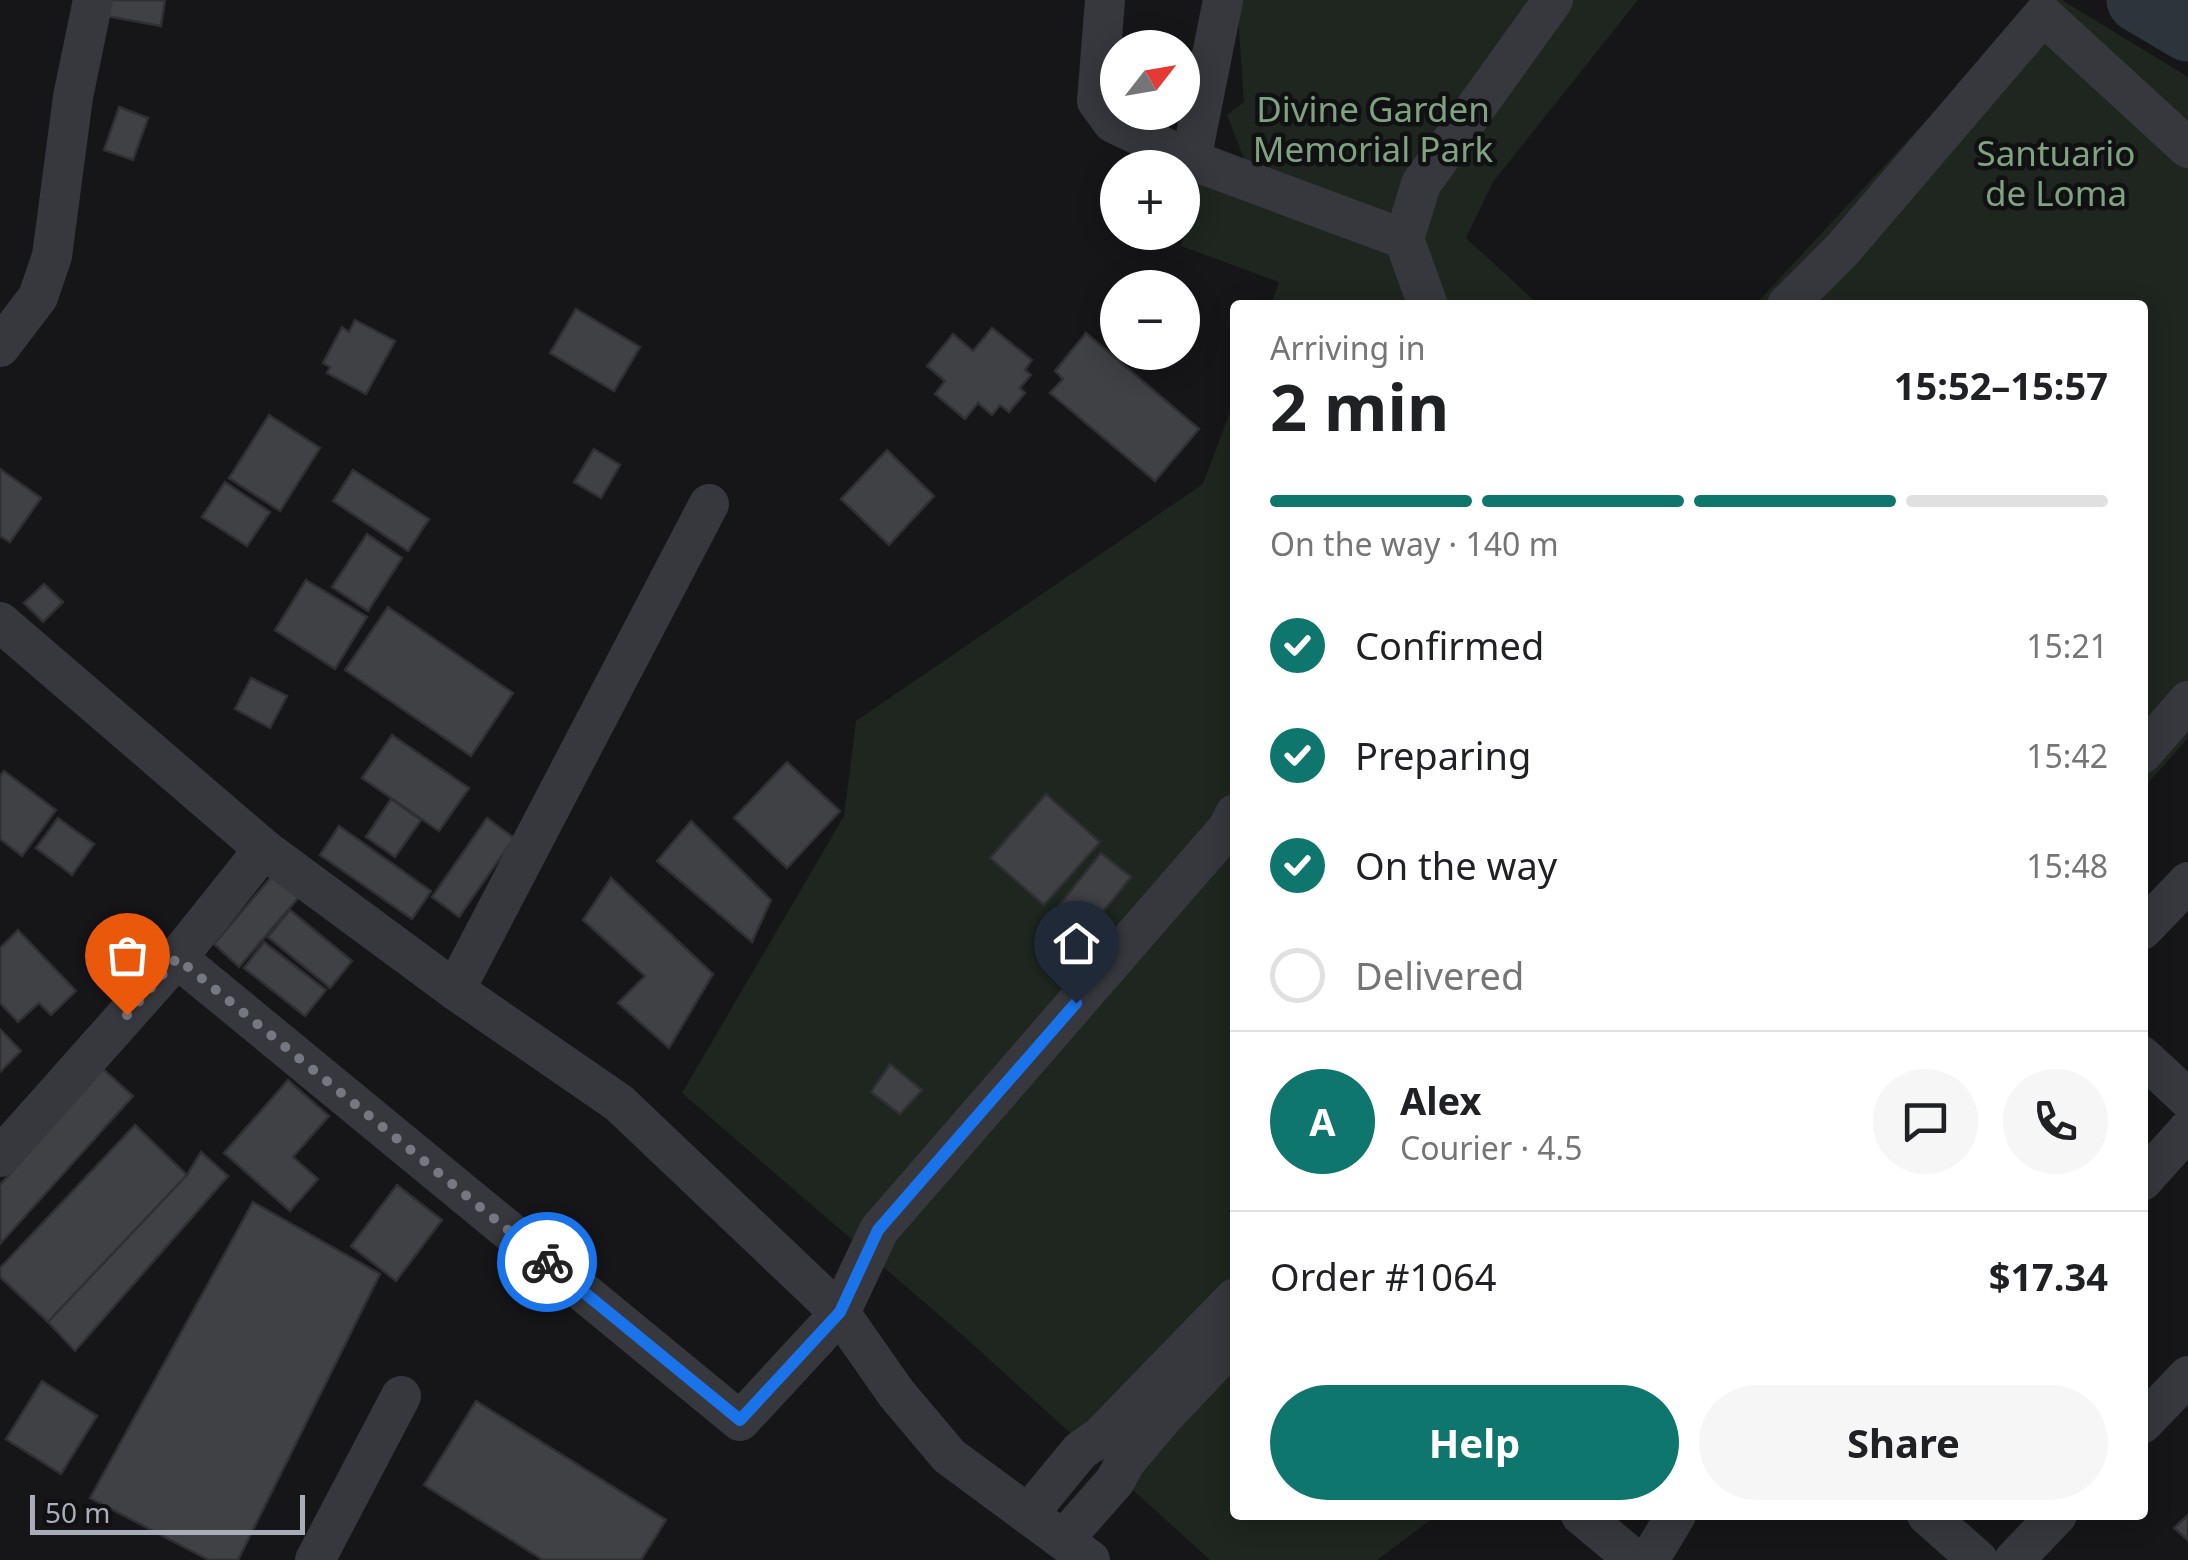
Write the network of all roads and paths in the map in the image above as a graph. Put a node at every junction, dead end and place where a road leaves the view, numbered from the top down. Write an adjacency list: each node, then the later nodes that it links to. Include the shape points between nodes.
1 (93, 0): 12 (street, via 52,256 38,297)
2 (1104, 0): 6 (street, via 1097,101 1113,123)
3 (1223, 0): 7 (street)
4 (1553, 0): 9 (street, via 1420,184)
5 (2188, 148): 11 (street, via 2043,15 1843,249)
6 (1170, 150)
7 (1193, 150)
8 (1200, 163): 9 (street)
9 (1404, 239): 10 (street)
10 (1426, 300)
11 (1791, 300)
12 (0, 347)
13 (709, 504): 22 (street)
14 (0, 622): 18 (street)
15 (2188, 701): 16 (street)
16 (2148, 747)
17 (1230, 824): 29 (street, via 878,1230)
18 (264, 849): 21 (street); 22 (street)
19 (2188, 882): 20 (street)
20 (2148, 924)
21 (177, 958): 26 (street); 29 (street, via 740,1420)
22 (455, 990): 29 (street, via 619,1103)
23 (2148, 1062): 24 (street)
24 (2188, 1099)
25 (2188, 1130): 27 (street)
26 (0, 1157)
27 (2148, 1174)
28 (1230, 1303): 34 (street, via 1080,1451)
29 (840, 1312): 34 (street, via 949,1456)
30 (1230, 1346): 39 (street, via 1126,1461)
31 (2188, 1376): 33 (street)
32 (401, 1396): 40 (street)
33 (2148, 1418)
34 (1029, 1513): 39 (street)
35 (1587, 1520): 41 (street)
36 (1673, 1520): 42 (street)
37 (1933, 1520): 43 (street)
38 (2051, 1520): 44 (street)
39 (1077, 1550)
40 (316, 1560)
41 (1635, 1560)
42 (1648, 1560)
43 (1978, 1560)
44 (2014, 1560)

